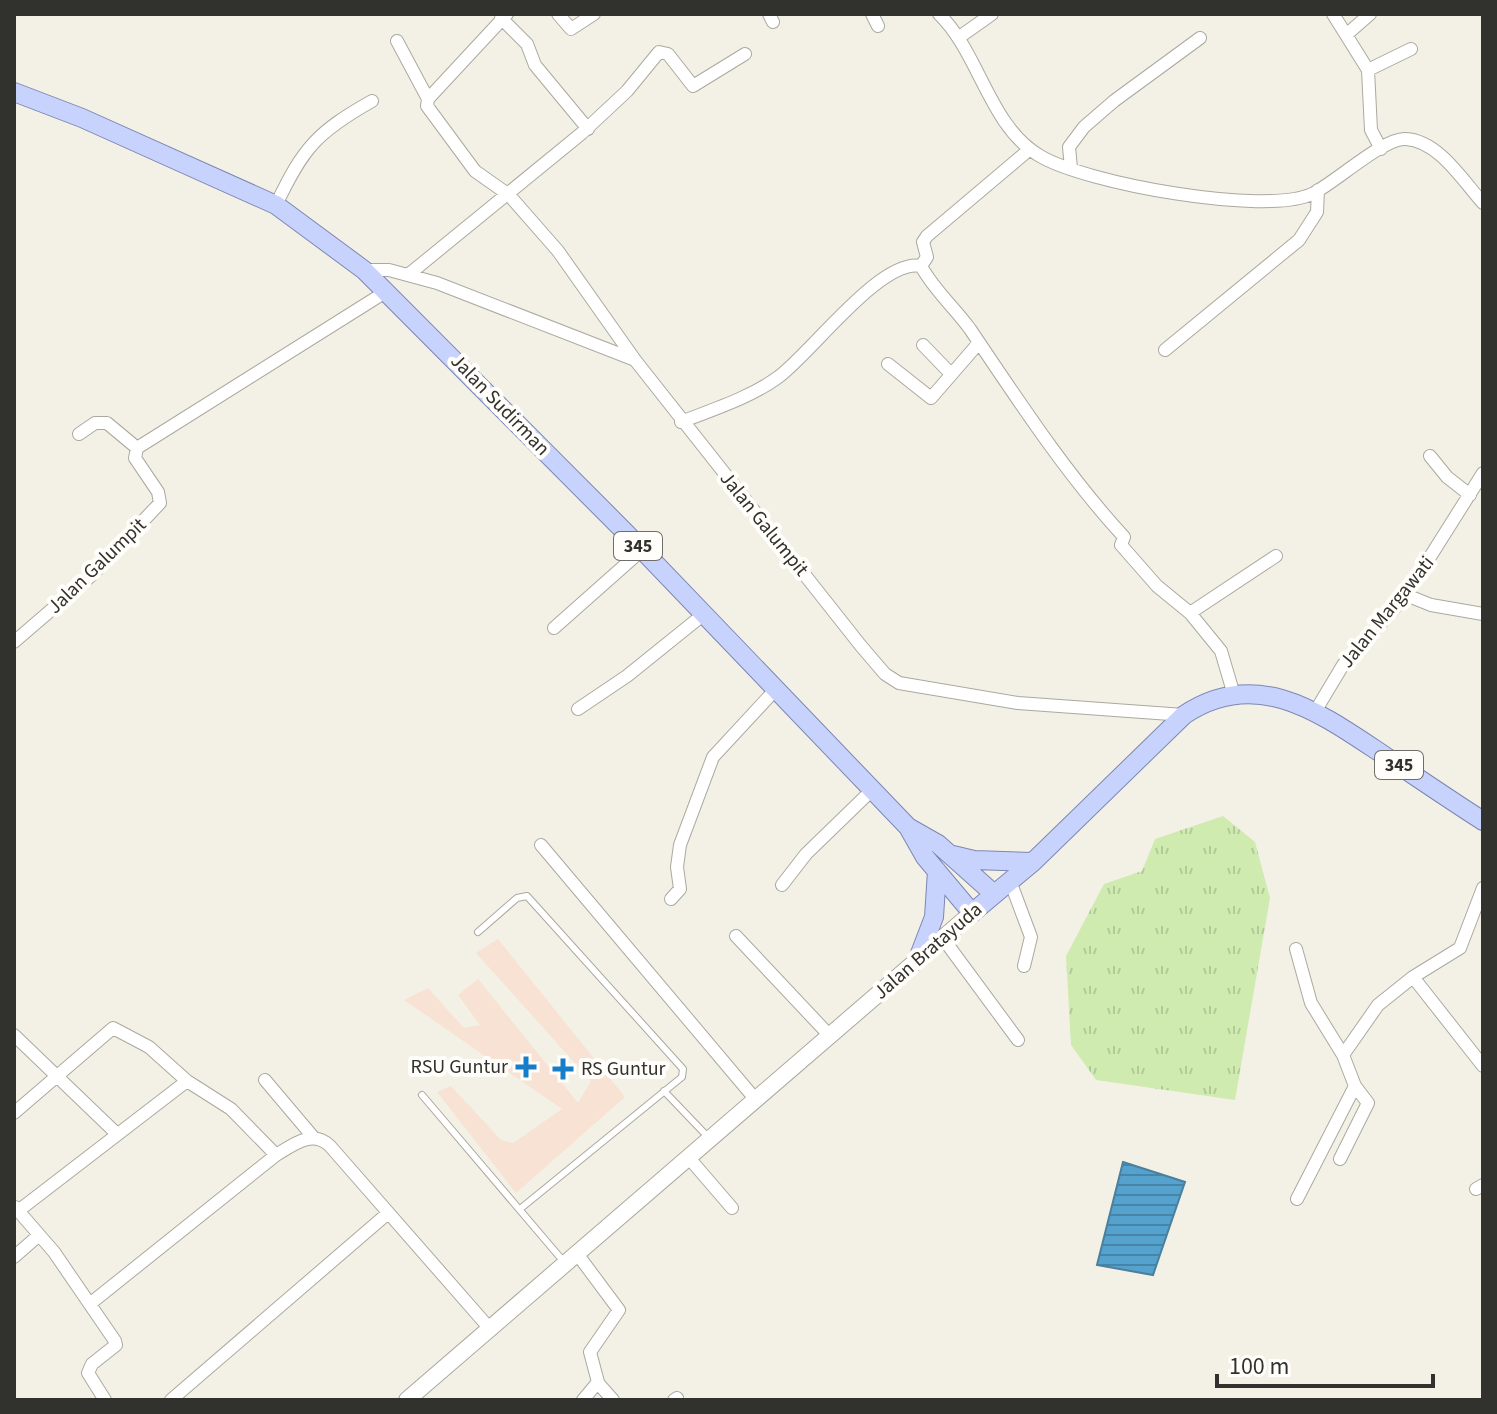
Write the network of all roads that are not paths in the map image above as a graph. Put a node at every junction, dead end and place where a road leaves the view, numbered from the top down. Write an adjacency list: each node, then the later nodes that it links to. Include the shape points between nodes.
1 (558, 14): 2 (street, via 571,29)
2 (594, 14)
3 (939, 14): 8 (street)
4 (992, 14): 8 (street)
5 (1333, 14): 9 (street)
6 (1370, 14): 9 (street)
7 (504, 16): 16 (street); 18 (street, via 527,44 535,65)
8 (964, 34): 20 (street, via 999,111)
9 (1346, 35): 14 (street)
10 (1200, 38): 21 (street, via 1084,127 1069,147)
11 (397, 41): 16 (street, Jalan Galumpit)
12 (1411, 49): 14 (street)
13 (745, 54): 18 (street, via 693,86 668,54 659,52)
14 (1368, 70): 19 (street)
15 (14, 92): 25 (main road, Jalan Sudirman / 345)
16 (428, 99): 23 (street, Jalan Galumpit, via 427,106 475,171)
17 (372, 101): 25 (street, via 323,131 297,162)
18 (588, 129): 23 (street)
19 (1376, 139): 22 (street); 24 (street, via 1407,139 1432,149)
20 (1030, 149): 21 (street, via 1051,162); 26 (street, via 927,236 927,257)
21 (1070, 161): 22 (street, via 1169,191 1241,202 1300,197)
22 (1318, 190): 32 (street, via 1317,212 1299,240)
23 (509, 195): 28 (street); 33 (street, Jalan Galumpit, via 558,251)
24 (1483, 203)
25 (276, 205): 27 (main road, Jalan Sudirman / 345)
26 (921, 266): 31 (street); 36 (street, via 902,267 875,286 778,377)
27 (364, 270): 28 (street); 29 (main road, Jalan Sudirman / 345)
28 (408, 275): 33 (street)
29 (387, 291): 38 (street); 42 (main road, Jalan Sudirman / 345)
30 (923, 345): 35 (street)
31 (977, 345): 35 (street); 45 (street, via 1124,537 1121,545)
32 (1165, 350)
33 (635, 360): 36 (street, Jalan Galumpit)
34 (888, 364): 35 (street, via 931,398)
35 (951, 374)
36 (681, 422): 54 (street, Jalan Galumpit, via 891,679 965,697)
37 (79, 434): 38 (street, via 95,423 107,423)
38 (137, 448): 49 (street, Jalan Galumpit, via 135,458 160,503 93,574)
39 (1430, 456): 41 (street)
40 (1483, 473): 41 (street, Jalan Margawati)
41 (1470, 495): 44 (street, Jalan Margawati)
42 (642, 550): 46 (main road, Jalan Sudirman / 345); 48 (street)
43 (1276, 556): 45 (street)
44 (1406, 595): 47 (street); 53 (street, Jalan Margawati, via 1343,665)
45 (1190, 613): 51 (street, via 1221,651)
46 (704, 614): 50 (main road, Jalan Sudirman / 345); 52 (street)
47 (1483, 614)
48 (554, 628)
49 (15, 639)
50 (776, 689): 55 (main road, Jalan Sudirman / 345); 66 (street, via 713,757 680,845 680,889)
51 (1234, 695): 53 (main road, Jalan Bratayuda / 345, via 1263,695); 54 (main road, Jalan Bratayuda / 345)
52 (578, 709)
53 (1316, 710): 56 (main road, Jalan Bratayuda / 345)
54 (1184, 715): 60 (main road, Jalan Bratayuda / 345)
55 (872, 790): 57 (main road, Jalan Sudirman / 345); 63 (street)
56 (1483, 821)
57 (908, 827): 59 (main road, 345); 61 (main road, 345)
58 (541, 845): 86 (street)
59 (950, 855): 60 (main road, 345); 65 (main road, 345)
60 (1033, 862): 62 (main road, Jalan Bratayuda / 345)
61 (937, 871): 67 (main road, 345); 72 (main road, via 934,917)
62 (1010, 881): 65 (main road, Jalan Bratayuda / 345); 73 (street, via 1031,937)
63 (782, 885)
64 (1483, 888): 74 (street, via 1460,948)
65 (994, 894): 67 (main road, Jalan Bratayuda / 345)
66 (671, 899)
67 (972, 913): 70 (street, Jalan Bratayuda)
68 (478, 932): 84 (lane, via 517,898 527,896 535,902 683,1069 682,1077)
69 (736, 936): 76 (street)
70 (942, 937): 72 (street, Jalan Bratayuda); 77 (street)
71 (1296, 949): 78 (street, via 1311,1003)
72 (919, 956): 76 (street, Jalan Bratayuda)
73 (1024, 966)
74 (1413, 977): 78 (street, via 1378,1005); 79 (street)
75 (14, 1035): 80 (street)
76 (830, 1036): 86 (street, Jalan Bratayuda)
77 (1018, 1040)
78 (1343, 1055): 83 (street)
79 (1483, 1066)
80 (60, 1077): 82 (street, via 116,1028 149,1047); 87 (street); 88 (street)
81 (265, 1080): 89 (street)
82 (187, 1081): 88 (street); 91 (street, via 231,1109)
83 (1355, 1086): 93 (street, via 1368,1103); 94 (street)
84 (664, 1091): 90 (lane); 97 (lane)
85 (422, 1095): 97 (lane)
86 (756, 1100): 90 (street, Jalan Bratayuda)
87 (14, 1113)
88 (116, 1133): 95 (street)
89 (314, 1138): 91 (street); 98 (street, via 330,1146)
90 (711, 1140): 92 (street, Jalan Bratayuda)
91 (276, 1155): 102 (street)
92 (689, 1158): 96 (street); 101 (street, Jalan Bratayuda)
93 (1340, 1159)
94 (1297, 1199)
95 (16, 1208): 99 (street)
96 (732, 1208)
97 (520, 1209): 101 (lane)
98 (387, 1214): 103 (street); 106 (street)
99 (38, 1236): 100 (street); 102 (street)
100 (14, 1257)
101 (572, 1260): 103 (street, Jalan Bratayuda); 104 (street, via 619,1310 590,1352)
102 (91, 1303): 105 (street, via 116,1344 88,1373)
103 (491, 1330): 107 (street, Jalan Bratayuda)
104 (597, 1382): 108 (street); 109 (street)
105 (105, 1400)
106 (171, 1400)
107 (407, 1400)
108 (583, 1400)
109 (613, 1400)

